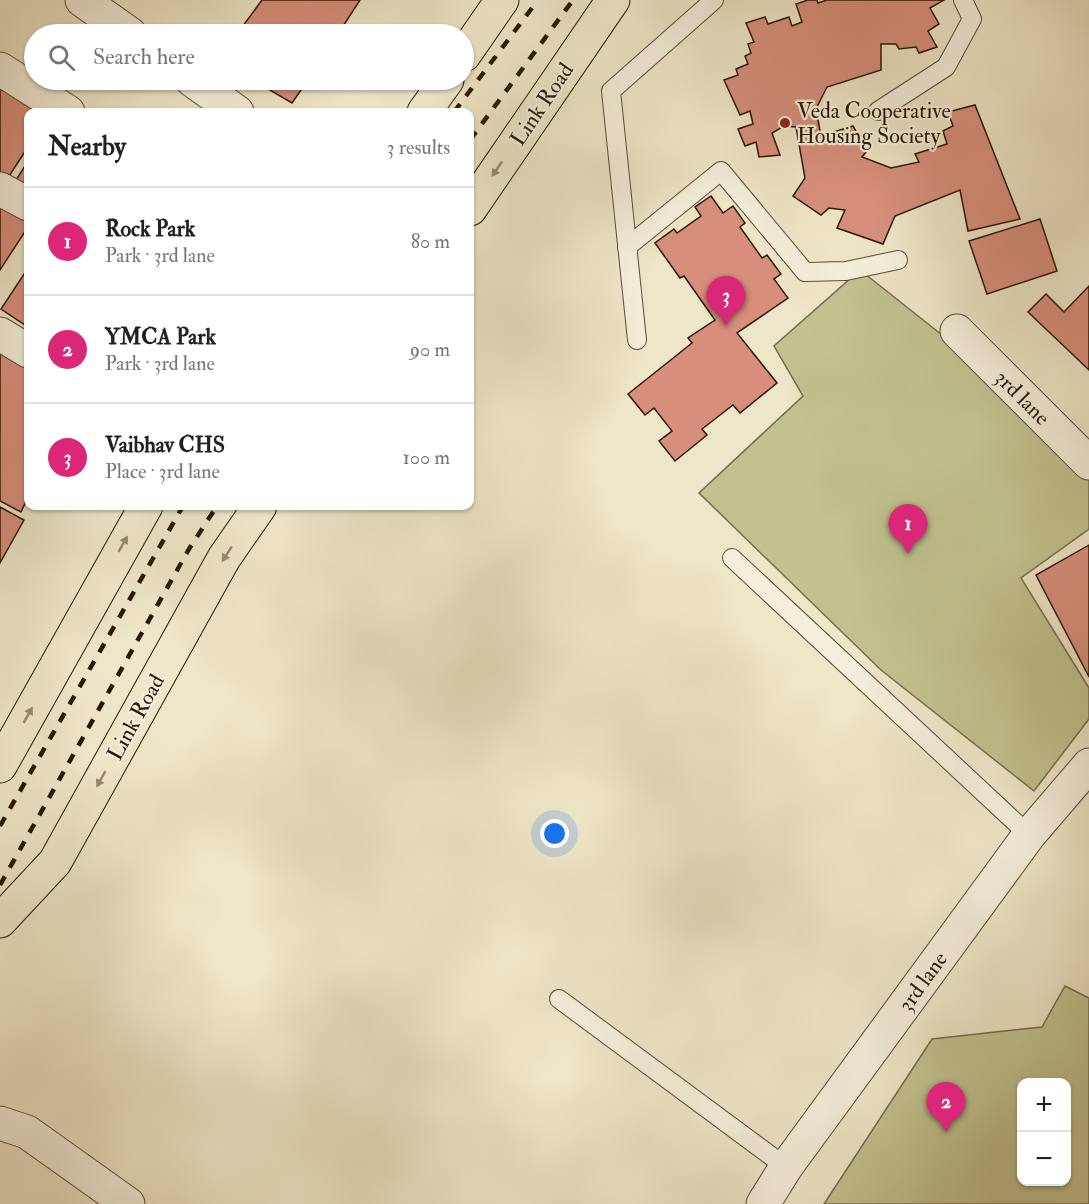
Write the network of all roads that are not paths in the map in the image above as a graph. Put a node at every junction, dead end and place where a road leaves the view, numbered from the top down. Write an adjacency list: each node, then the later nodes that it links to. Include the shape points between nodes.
1 (82, 0): 6 (street)
2 (502, 0): 7 (main road)
3 (613, 0): 19 (main road, Link Road, one-way to 19)
4 (714, 0): 20 (lane, via 611,91)
5 (963, 0): 16 (lane, via 972,19 946,67)
6 (116, 24)
7 (474, 41)
8 (0, 69): 9 (street)
9 (24, 84)
10 (33, 90): 13 (street)
11 (206, 90): 14 (street)
12 (440, 90): 15 (main road)
13 (62, 108)
14 (231, 108)
15 (427, 108)
16 (878, 111)
17 (0, 189): 18 (street)
18 (24, 202)
19 (474, 203)
20 (627, 247): 21 (lane, via 721,171 805,272 846,271); 24 (lane)
21 (898, 260)
22 (957, 332): 26 (street, 3rd lane)
23 (0, 334): 25 (street)
24 (637, 340)
25 (24, 349)
26 (1089, 463)
27 (144, 510): 31 (main road, one-way to 27)
28 (257, 510): 33 (main road, Link Road, one-way to 33, via 224,558 55,862)
29 (732, 558): 32 (lane)
30 (1089, 765): 32 (street, 3rd lane)
31 (0, 766)
32 (1029, 835): 36 (street, 3rd lane)
33 (0, 921)
34 (559, 999): 36 (lane)
35 (0, 1123): 37 (street, via 27,1132)
36 (786, 1167): 38 (street, 3rd lane)
37 (128, 1204)
38 (763, 1204)

